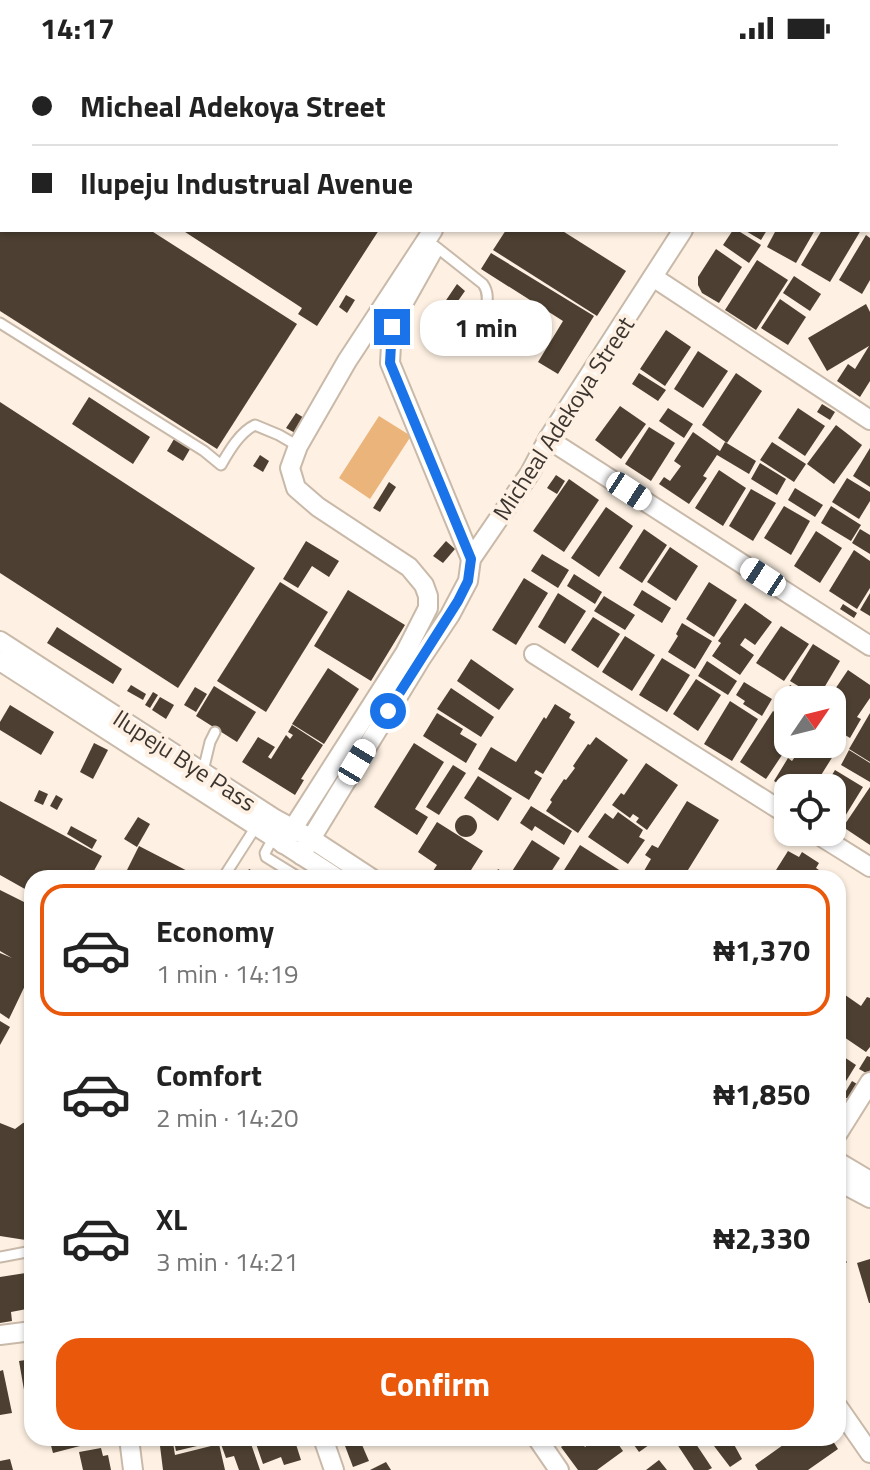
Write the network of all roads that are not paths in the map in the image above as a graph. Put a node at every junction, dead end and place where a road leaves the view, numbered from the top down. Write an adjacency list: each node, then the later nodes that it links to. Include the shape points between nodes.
1 (682, 232): 3 (street, Micheal Adekoya Street)
2 (438, 235): 5 (lane, via 488,291); 8 (street, via 347,361); 9 (street, via 392,327 390,363)
3 (653, 277): 6 (street); 7 (street, Micheal Adekoya Street)
4 (0, 323): 8 (lane, via 221,465 255,425)
5 (478, 329)
6 (870, 420)
7 (548, 439): 9 (street, Micheal Adekoya Street); 11 (street)
8 (298, 446): 18 (street, via 290,468 296,488 409,567 424,585 428,608 405,653)
9 (471, 559): 20 (street, Micheal Adekoya Street, via 468,581 454,608)
10 (0, 641): 15 (street, Ilupeju Bye Pass)
11 (870, 646)
12 (534, 654): 16 (street)
13 (0, 661): 17 (street, Ilupeju Bye Pass)
14 (215, 732): 15 (lane)
15 (203, 771): 18 (street, Ilupeju Bye Pass)
16 (774, 806)
17 (257, 825): 18 (street, Ilupeju Bye Pass); 22 (lane)
18 (285, 839): 20 (street, Ilupeju Bye Pass); 23 (lane, via 273,838 265,853)
19 (836, 846): 21 (street)
20 (306, 847): 24 (street, Ilupeju Bye Pass); 25 (street, Ilupeju Bye Pass)
21 (870, 867)
22 (228, 870)
23 (287, 870)
24 (323, 870)
25 (354, 870)
26 (870, 1082): 27 (street)
27 (846, 1120)
28 (849, 1181): 29 (street)
29 (870, 1198)
30 (24, 1252): 31 (lane)
31 (0, 1257)
32 (24, 1332): 33 (street)
33 (0, 1335)
34 (846, 1418): 38 (street)
35 (130, 1446): 39 (street)
36 (326, 1446): 40 (street)
37 (542, 1446): 41 (street)
38 (870, 1453)
39 (133, 1470)
40 (334, 1470)
41 (559, 1470)

